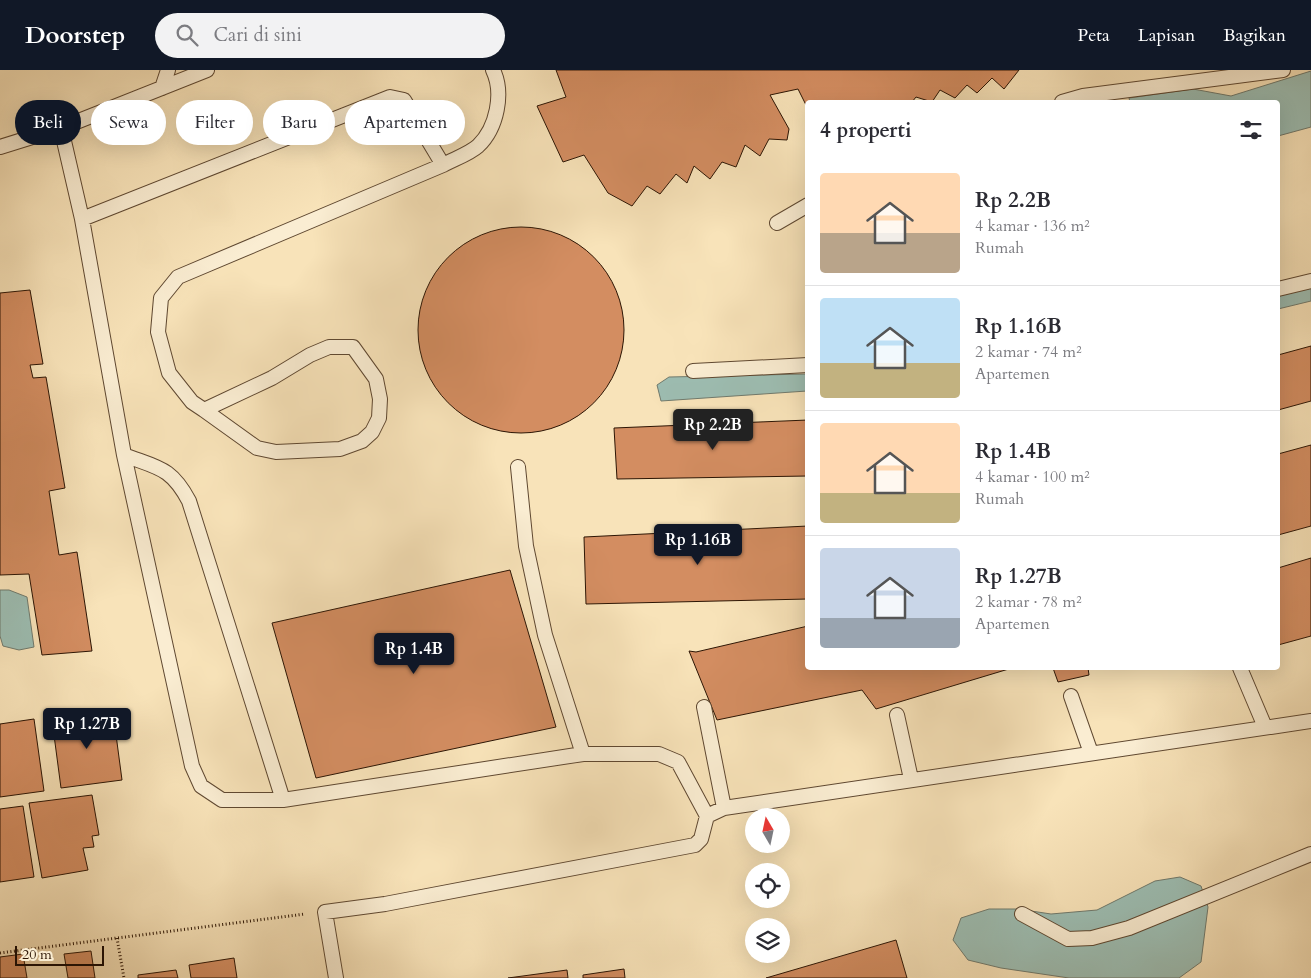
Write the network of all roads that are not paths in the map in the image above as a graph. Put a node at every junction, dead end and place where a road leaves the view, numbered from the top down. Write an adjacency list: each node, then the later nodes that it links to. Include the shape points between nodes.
1 (168, 70): 5 (lane)
2 (207, 70): 5 (lane)
3 (493, 70): 11 (lane, via 498,82 498,109 488,132 477,146)
4 (1283, 70): 6 (lane)
5 (162, 88): 7 (lane)
6 (1069, 100)
7 (81, 120)
8 (15, 142): 10 (lane)
9 (65, 145): 13 (lane)
10 (0, 147)
11 (443, 165): 13 (lane, via 404,100 390,97); 19 (lane, via 178,277 161,298 158,332 169,373 192,402)
12 (805, 207): 14 (lane)
13 (82, 219): 20 (lane)
14 (777, 223)
15 (1311, 281): 16 (lane)
16 (1280, 289)
17 (805, 365): 18 (lane)
18 (693, 371)
19 (204, 410): 19 (lane, via 329,347 353,347 376,378 380,399 379,418 372,432 362,441 340,449 276,452 257,448)
20 (124, 455): 31 (lane, via 171,473 189,501); 31 (lane, via 192,766 201,786 222,800)
21 (518, 466): 29 (lane, via 526,546 545,635)
22 (1241, 670): 27 (lane)
23 (1071, 696): 28 (lane)
24 (704, 707): 32 (lane)
25 (897, 715): 30 (lane)
26 (1311, 721): 27 (lane)
27 (1265, 727): 28 (lane)
28 (1091, 753): 30 (lane)
29 (583, 754): 31 (lane); 33 (lane, via 659,754 678,762)
30 (911, 779): 32 (lane)
31 (283, 800)
32 (724, 808): 33 (lane)
33 (707, 816): 36 (lane, via 701,839 695,845 325,912)
34 (1311, 854): 35 (lane, via 1129,928 1092,938 1068,939)
35 (1022, 914)
36 (336, 978)

